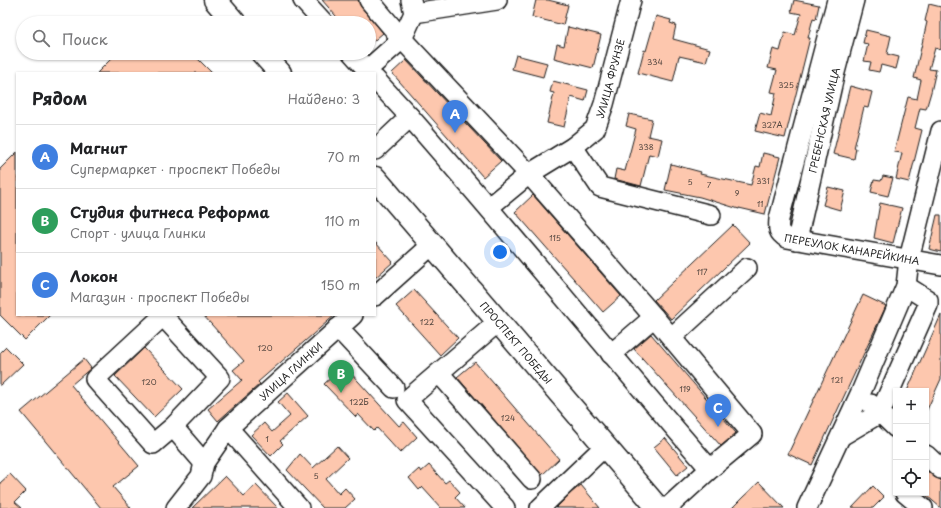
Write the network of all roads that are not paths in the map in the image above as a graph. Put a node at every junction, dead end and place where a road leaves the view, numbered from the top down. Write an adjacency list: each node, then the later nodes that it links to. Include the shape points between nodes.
1 (215, 0): 9 (main road)
2 (303, 0): 10 (street)
3 (369, 0): 11 (street)
4 (497, 0): 8 (street)
5 (631, 0): 20 (street, УЛИЦА ФРУНЗЕ, via 604,104 594,129)
6 (837, 0): 26 (street, ГРЕБЕНСКАЯ УЛИЦА)
7 (854, 0): 27 (street, ГРЕБЕНСКАЯ УЛИЦА)
8 (413, 7): 11 (street)
9 (229, 16)
10 (318, 16)
11 (402, 39): 16 (street); 22 (street)
12 (268, 60): 14 (main road)
13 (358, 60): 15 (street)
14 (279, 72)
15 (369, 72)
16 (373, 72)
17 (376, 80): 18 (street)
18 (410, 117): 21 (street); 24 (street)
19 (941, 131): 29 (street)
20 (573, 147): 22 (street, УЛИЦА ФРУНЗЕ); 25 (street, via 600,187)
21 (376, 149)
22 (529, 174): 24 (street, УЛИЦА ФРУНЗЕ); 35 (street)
23 (376, 179): 28 (main road, ПРОСПЕКТ ПОБЕДЫ)
24 (489, 207): 39 (street)
25 (711, 215)
26 (779, 219): 27 (street, ПЕРЕУЛОК КАНАРЕЙКИНА, via 778,229 781,235)
27 (797, 240): 29 (street, ПЕРЕУЛОК КАНАРЕЙКИНА)
28 (433, 244): 33 (street); 36 (main road, ПРОСПЕКТ ПОБЕДЫ)
29 (910, 260): 30 (street, ПЕРЕУЛОК КАНАРЕЙКИНА); 32 (street)
30 (941, 265)
31 (747, 268): 38 (street)
32 (906, 286): 42 (street); 43 (street, via 928,300 928,305)
33 (376, 295)
34 (352, 316): 37 (street, УЛИЦА ГЛИНКИ)
35 (654, 317): 38 (street); 39 (street)
36 (498, 322): 40 (street); 48 (main road, ПРОСПЕКТ ПОБЕДЫ)
37 (338, 328): 41 (street); 46 (street, УЛИЦА ГЛИНКИ)
38 (672, 337): 51 (street, via 752,434)
39 (611, 354): 51 (street)
40 (438, 373): 53 (street); 57 (street, via 407,400)
41 (394, 388)
42 (860, 392): 43 (street); 47 (street)
43 (880, 414): 44 (street); 47 (street)
44 (893, 425)
45 (173, 427): 45 (street, via 153,444 95,379 163,316 220,378); 50 (street)
46 (228, 428): 50 (street, УЛИЦА ГЛИНКИ); 56 (street)
47 (841, 436): 61 (street)
48 (604, 446): 58 (street); 59 (main road, ПРОСПЕКТ ПОБЕДЫ)
49 (929, 458): 52 (street)
50 (204, 463): 55 (street, УЛИЦА ГЛИНКИ, via 201,476)
51 (710, 469): 60 (street)
52 (941, 469)
53 (532, 479)
54 (909, 496): 62 (street)
55 (176, 508)
56 (299, 508)
57 (505, 508)
58 (540, 508)
59 (658, 508)
60 (667, 508)
61 (807, 508)
62 (923, 508)

